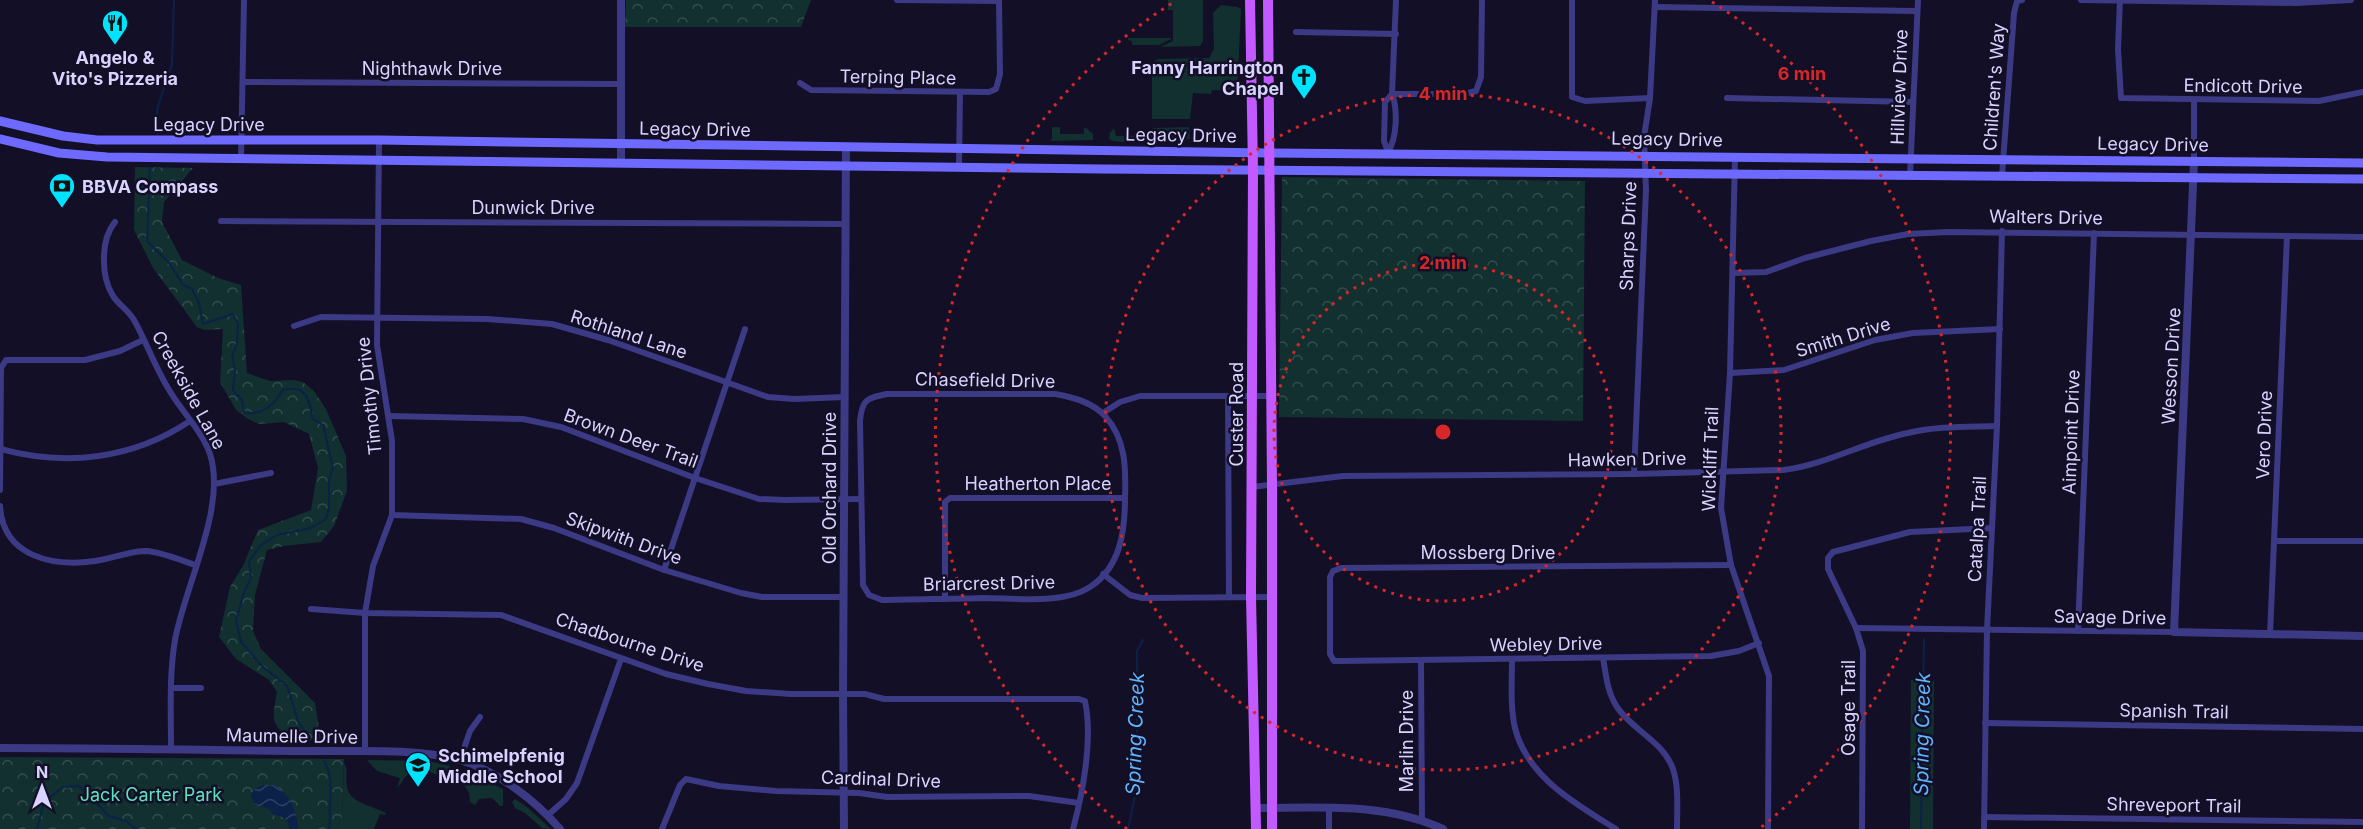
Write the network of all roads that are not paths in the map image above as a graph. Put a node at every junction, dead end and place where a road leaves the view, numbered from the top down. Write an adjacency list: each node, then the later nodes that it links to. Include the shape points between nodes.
1 (243, 0): 19 (street)
2 (621, 0): 21 (street)
3 (897, 0): 13 (street)
4 (1250, 0): 38 (main road, Custer Road)
5 (1268, 0): 41 (main road, Custer Road)
6 (1396, 0): 18 (street)
7 (1482, 0): 24 (street, via 1481,77 1476,91)
8 (1572, 0): 25 (street, via 1572,97 1585,101)
9 (1918, 0): 16 (street, Hillview Drive)
10 (2081, 0): 11 (street)
11 (2120, 0): 12 (street); 27 (street, Endicott Drive, via 2121,98)
12 (2351, 0)
13 (999, 1): 23 (street, Terping Place, via 1000,74 996,89 989,93)
14 (2019, 1): 47 (street, Children's Way, via 2014,13)
15 (1655, 3): 16 (street); 25 (street, Sharps Drive)
16 (1917, 11): 28 (street, Hillview Drive)
17 (1296, 32): 18 (street)
18 (1396, 34): 24 (street)
19 (243, 82): 21 (street, Nighthawk Drive); 32 (street)
20 (800, 83): 23 (street, Terping Place, via 811,90)
21 (621, 84): 34 (street)
22 (2363, 92): 27 (street, Endicott Drive, via 2319,102)
23 (960, 93): 36 (street)
24 (1392, 94): 39 (street, via 1394,143); 39 (street, via 1385,102 1384,141)
25 (1650, 98): 42 (street, Sharps Drive)
26 (1727, 98): 28 (street)
27 (2194, 100): 48 (street, Wesson Drive)
28 (1913, 102): 44 (street, Hillview Drive)
29 (0, 121): 30 (main road, Legacy Drive)
30 (63, 136): 32 (main road, Legacy Drive, via 97,140); 40 (main road)
31 (0, 139): 40 (main road, Legacy Drive)
32 (242, 140): 33 (main road, Legacy Drive); 45 (street)
33 (379, 140): 34 (main road, Legacy Drive); 46 (street, Timothy Drive)
34 (621, 144): 35 (main road, Legacy Drive); 49 (street)
35 (846, 147): 36 (main road, Legacy Drive); 51 (street, Old Orchard Drive)
36 (960, 149): 37 (main road, Legacy Drive); 52 (street)
37 (1102, 150): 38 (main road, Legacy Drive); 53 (main road)
38 (1252, 152): 41 (main road, Legacy Drive); 54 (main road, Custer Road)
39 (1388, 152): 41 (main road, Legacy Drive); 42 (main road, Legacy Drive); 56 (main road)
40 (59, 153): 45 (main road, Legacy Drive)
41 (1269, 153): 55 (main road, Custer Road)
42 (1645, 155): 43 (main road, Legacy Drive); 57 (street, Sharps Drive)
43 (1735, 156): 44 (main road, Legacy Drive); 58 (street, Wickliff Trail)
44 (1912, 158): 47 (main road, Legacy Drive); 59 (street, Hillview Drive)
45 (241, 159): 46 (main road, Legacy Drive)
46 (378, 159): 49 (main road, Legacy Drive); 64 (street, Timothy Drive)
47 (2003, 159): 48 (main road, Legacy Drive); 60 (street, Children's Way)
48 (2194, 161): 50 (main road, Legacy Drive); 61 (street, Wesson Drive)
49 (621, 162): 51 (main road, Legacy Drive)
50 (2363, 163)
51 (846, 165): 52 (main road, Legacy Drive); 66 (street, Old Orchard Drive)
52 (959, 166): 53 (main road, Legacy Drive)
53 (1102, 169): 54 (main road, Legacy Drive)
54 (1253, 169): 55 (main road, Legacy Drive); 74 (main road, Custer Road)
55 (1268, 169): 56 (main road, Legacy Drive); 73 (main road, Custer Road)
56 (1388, 170): 57 (main road, Legacy Drive)
57 (1645, 172): 58 (main road, Legacy Drive); 93 (street, Sharps Drive)
58 (1736, 173): 59 (main road, Legacy Drive); 72 (street, Wickliff Trail)
59 (1910, 175): 60 (main road, Legacy Drive)
60 (2002, 176): 61 (main road, Legacy Drive)
61 (2193, 177): 62 (main road, Legacy Drive); 69 (street, Wesson Drive)
62 (2363, 179)
63 (221, 220): 64 (street, Dunwick Drive)
64 (377, 220): 66 (street, Dunwick Drive); 75 (street, Timothy Drive)
65 (115, 222): 79 (street, Creekside Lane, via 106,236 106,278)
66 (845, 224): 85 (street, Old Orchard Drive)
67 (2002, 231): 68 (street, Walters Drive); 72 (street, Walters Drive, via 1893,236 1838,248 1766,272); 78 (street, Catalpa Trail)
68 (2094, 233): 69 (street, Walters Drive); 120 (street, Aimpoint Drive)
69 (2192, 234): 70 (street, Walters Drive); 121 (street, Wesson Drive)
70 (2287, 236): 71 (street, Walters Drive); 105 (street, Vero Drive)
71 (2363, 237)
72 (1733, 273): 80 (street, Wickliff Trail)
73 (1269, 289): 74 (main road); 84 (main road, Custer Road)
74 (1252, 290): 83 (main road, Custer Road)
75 (376, 316): 76 (street, Rothland Lane, via 313,318); 81 (street, Rothland Lane, via 552,324); 87 (street, Timothy Drive, via 377,358)
76 (294, 326)
77 (745, 329): 81 (street)
78 (2000, 329): 80 (street, Smith Drive, via 1894,336 1784,369); 89 (street, Catalpa Trail)
79 (143, 340): 88 (street, Creekside Lane); 90 (street, via 85,360 6,360 1,368)
80 (1730, 373): 91 (street, Wickliff Trail)
81 (727, 383): 85 (street, Rothland Lane, via 783,399); 94 (street)
82 (1228, 396): 83 (street); 86 (street, via 1140,396); 112 (street)
83 (1253, 396): 84 (street); 97 (main road, Custer Road)
84 (1272, 396): 96 (main road, Custer Road)
85 (845, 397): 101 (street, Old Orchard Drive)
86 (1103, 413): 99 (street, via 1125,457); 100 (street, Chasefield Drive, via 1080,400 1055,394 887,394 870,398 861,409)
87 (389, 416): 94 (street, Brown Deer Trail, via 523,419 561,427); 103 (street, Timothy Drive)
88 (190, 421): 90 (street, via 152,444 110,454 43,458); 95 (street, Creekside Lane, via 210,455)
89 (1997, 426): 91 (street, Hawken Drive, via 1908,432 1794,469); 104 (street, Catalpa Trail)
90 (0, 449): 98 (street)
91 (1723, 472): 93 (street, Hawken Drive); 107 (street, Wickliff Trail, via 1721,508)
92 (271, 473): 95 (street)
93 (1634, 474): 96 (street, Hawken Drive, via 1343,476)
94 (695, 478): 101 (street, Brown Deer Trail, via 759,498); 109 (street)
95 (214, 484): 108 (street, Creekside Lane, via 211,515)
96 (1272, 485): 97 (street, Hawken Drive); 114 (main road, Custer Road)
97 (1252, 487): 113 (main road, Custer Road)
98 (0, 490)
99 (1125, 498): 110 (street, via 1122,543); 115 (street, Heatherton Place, via 950,498 945,502)
100 (860, 499): 101 (street, Brown Deer Trail); 115 (street, Briarcrest Drive, via 863,585 869,595 882,600)
101 (844, 500): 111 (street, Old Orchard Drive)
102 (0, 506): 108 (street, via 8,537 18,548 60,562 92,562 146,551)
103 (392, 515): 109 (street, Skipwith Drive, via 521,519); 117 (street, Timothy Drive, via 373,566)
104 (1992, 528): 118 (street, Osage Trail, via 1896,534 1833,552 1828,558 1828,569); 119 (street, Catalpa Trail)
105 (2275, 541): 106 (street); 122 (street, Vero Drive)
106 (2363, 541)
107 (1731, 565): 124 (street, Wickliff Trail); 125 (street, Mossberg Drive, via 1341,568 1330,577)
108 (195, 566): 132 (street, Creekside Lane, via 175,638)
109 (664, 570): 111 (street, Skipwith Drive, via 762,597)
110 (1103, 574): 112 (street, via 1130,595); 115 (street, Briarcrest Drive, via 1090,587 1059,597)
111 (844, 597): 134 (street, Old Orchard Drive)
112 (1230, 597): 113 (street)
113 (1251, 597): 114 (street); 130 (main road, Custer Road)
114 (1271, 597): 131 (main road, Custer Road)
115 (945, 599)
116 (310, 609): 117 (street, Chadbourne Drive)
117 (365, 613): 127 (street, Chadbourne Drive, via 501,615); 140 (street, Timothy Drive)
118 (1856, 628): 119 (street, Savage Drive); 162 (street, Osage Trail, via 1864,662)
119 (1987, 630): 120 (street, Savage Drive); 136 (street, Catalpa Trail)
120 (2078, 631): 121 (street, Savage Drive)
121 (2174, 632): 122 (street, Savage Drive)
122 (2270, 634): 123 (street, Savage Drive)
123 (2363, 636)
124 (1759, 643): 126 (street, Webley Drive, via 1713,656); 161 (street, Wickliff Trail, via 1770,687)
125 (1332, 658): 129 (street, Webley Drive)
126 (1603, 658): 128 (street, Webley Drive); 160 (street, via 1616,707 1664,753 1673,770)
127 (621, 659): 134 (street, Chadbourne Drive, via 666,674 746,691); 147 (street, via 577,783)
128 (1512, 659): 129 (street, Webley Drive); 159 (street, via 1513,715 1523,752 1551,784)
129 (1421, 661): 149 (street, Marlin Drive)
130 (1254, 678): 131 (main road); 145 (main road, Custer Road)
131 (1270, 678): 146 (main road, Custer Road)
132 (171, 688): 133 (street); 139 (street, Creekside Lane)
133 (201, 688)
134 (843, 694): 142 (street, Old Orchard Drive); 143 (street, Chadbourne Drive, via 885,699 1085,701 1086,748)
135 (480, 717): 141 (street, via 470,731)
136 (1985, 723): 137 (street, Spanish Trail); 148 (street, Catalpa Trail)
137 (2363, 729)
138 (0, 748): 139 (street, Maumelle Drive)
139 (171, 749): 140 (street, Maumelle Drive)
140 (365, 752): 141 (street, Maumelle Drive)
141 (460, 760): 147 (street, Maumelle Drive, via 498,777)
142 (844, 792): 143 (street, Cardinal Drive, via 886,797 1029,796); 152 (street, Cardinal Drive, via 746,789 683,780); 153 (street, Old Orchard Drive)
143 (1079, 803): 154 (street)
144 (1329, 807): 146 (street); 149 (street, via 1385,811); 157 (street)
145 (1256, 808): 146 (street); 155 (main road, Custer Road)
146 (1271, 808): 156 (main road, Custer Road)
147 (548, 815): 151 (street, Maumelle Drive)
148 (1984, 817): 150 (street, Shreveport Trail); 163 (street, Catalpa Trail)
149 (1422, 820): 158 (street)
150 (2363, 822)
151 (560, 829)
152 (662, 829)
153 (844, 829)
154 (1073, 829)
155 (1256, 829)
156 (1272, 829)
157 (1329, 829)
158 (1443, 829)
159 (1616, 829)
160 (1677, 829)
161 (1768, 829)
162 (1862, 829)
163 (1984, 829)

